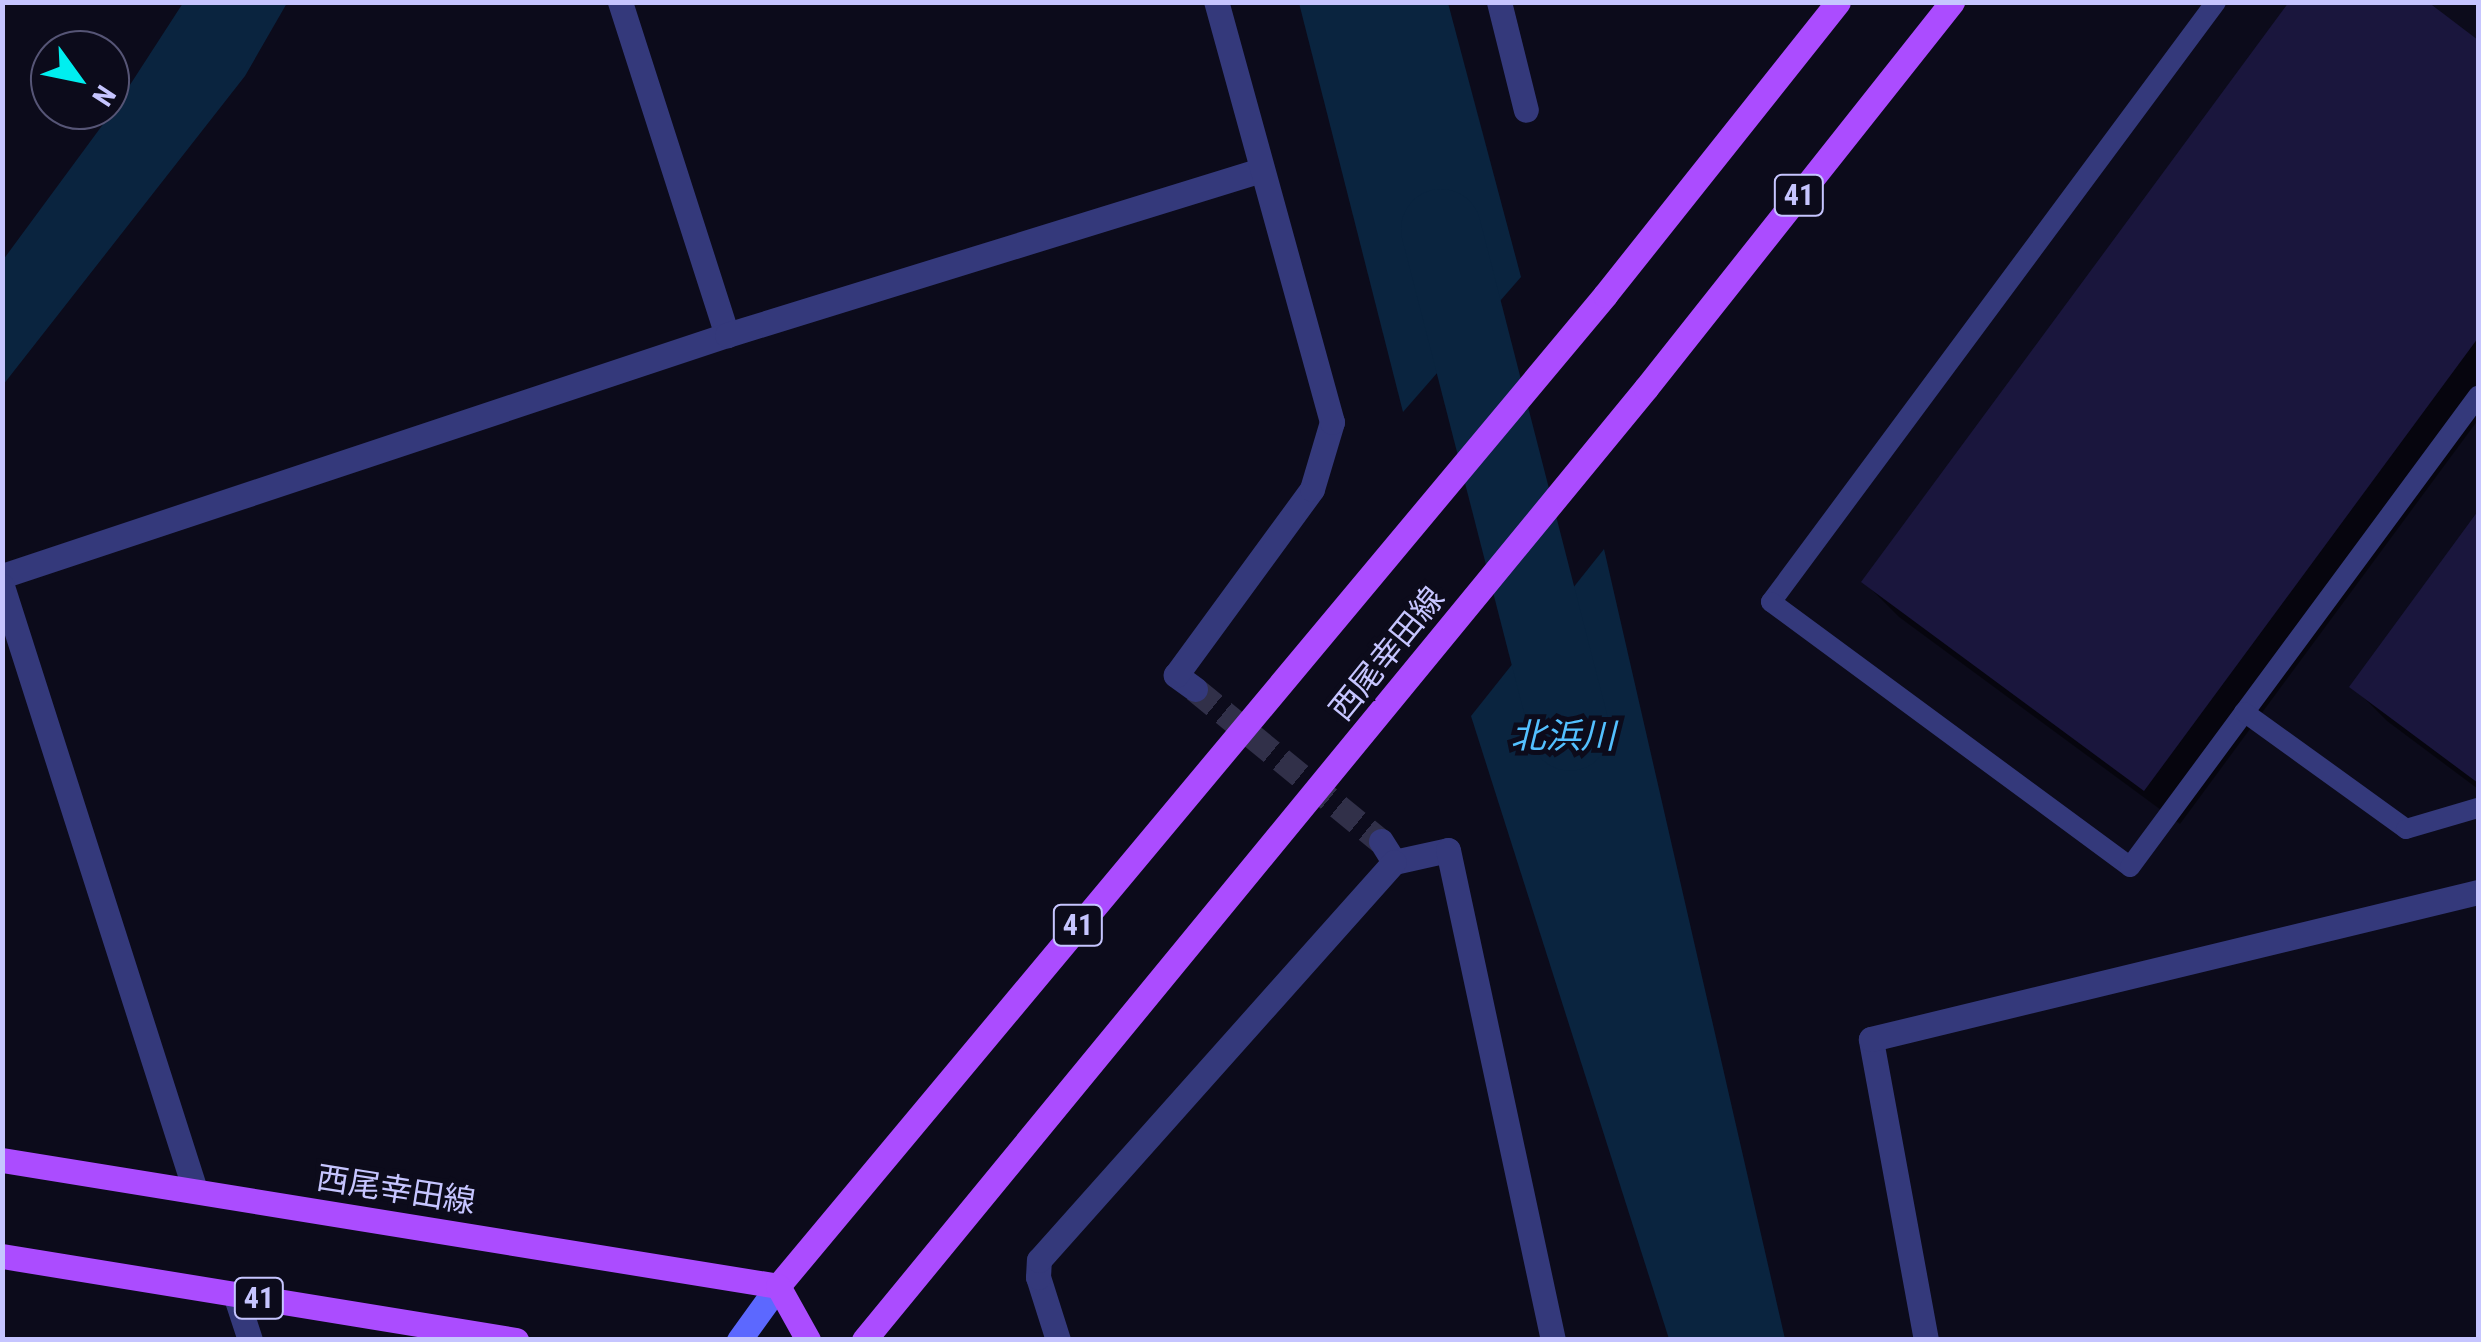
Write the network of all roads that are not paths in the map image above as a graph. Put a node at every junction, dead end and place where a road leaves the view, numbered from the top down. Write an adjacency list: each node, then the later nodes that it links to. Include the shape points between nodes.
1 (620, 2): 9 (street)
2 (1216, 2): 8 (street)
3 (1499, 2): 7 (street)
4 (1838, 2): 20 (main road, 西尾幸田線 / 41, via 1606,296)
5 (1952, 2): 26 (main road, 西尾幸田線 / 41, via 1646,388)
6 (2216, 2): 14 (lane, via 1772,602 2130,867)
7 (1526, 110)
8 (1262, 170): 9 (street); 13 (street, via 1332,422 1312,489 1176,674)
9 (727, 335): 11 (street)
10 (2478, 396): 14 (lane)
11 (2, 576)
12 (2, 586): 18 (street)
13 (1195, 689)
14 (2244, 712): 15 (lane, via 2406,829)
15 (2478, 808)
16 (2478, 892): 29 (street, via 1871,1039)
17 (2, 1160): 18 (main road, 西尾幸田線)
18 (195, 1190): 20 (main road, 西尾幸田線)
19 (2, 1256): 21 (main road, 41)
20 (778, 1286): 24 (main road); 25 (main road)
21 (235, 1294): 22 (street); 23 (main road, 41)
22 (250, 1340)
23 (516, 1340)
24 (739, 1340)
25 (808, 1340)
26 (864, 1340)
27 (1058, 1340): 28 (street, via 1039,1260 1388,851 1448,850)
28 (1553, 1340)
29 (1926, 1340)

